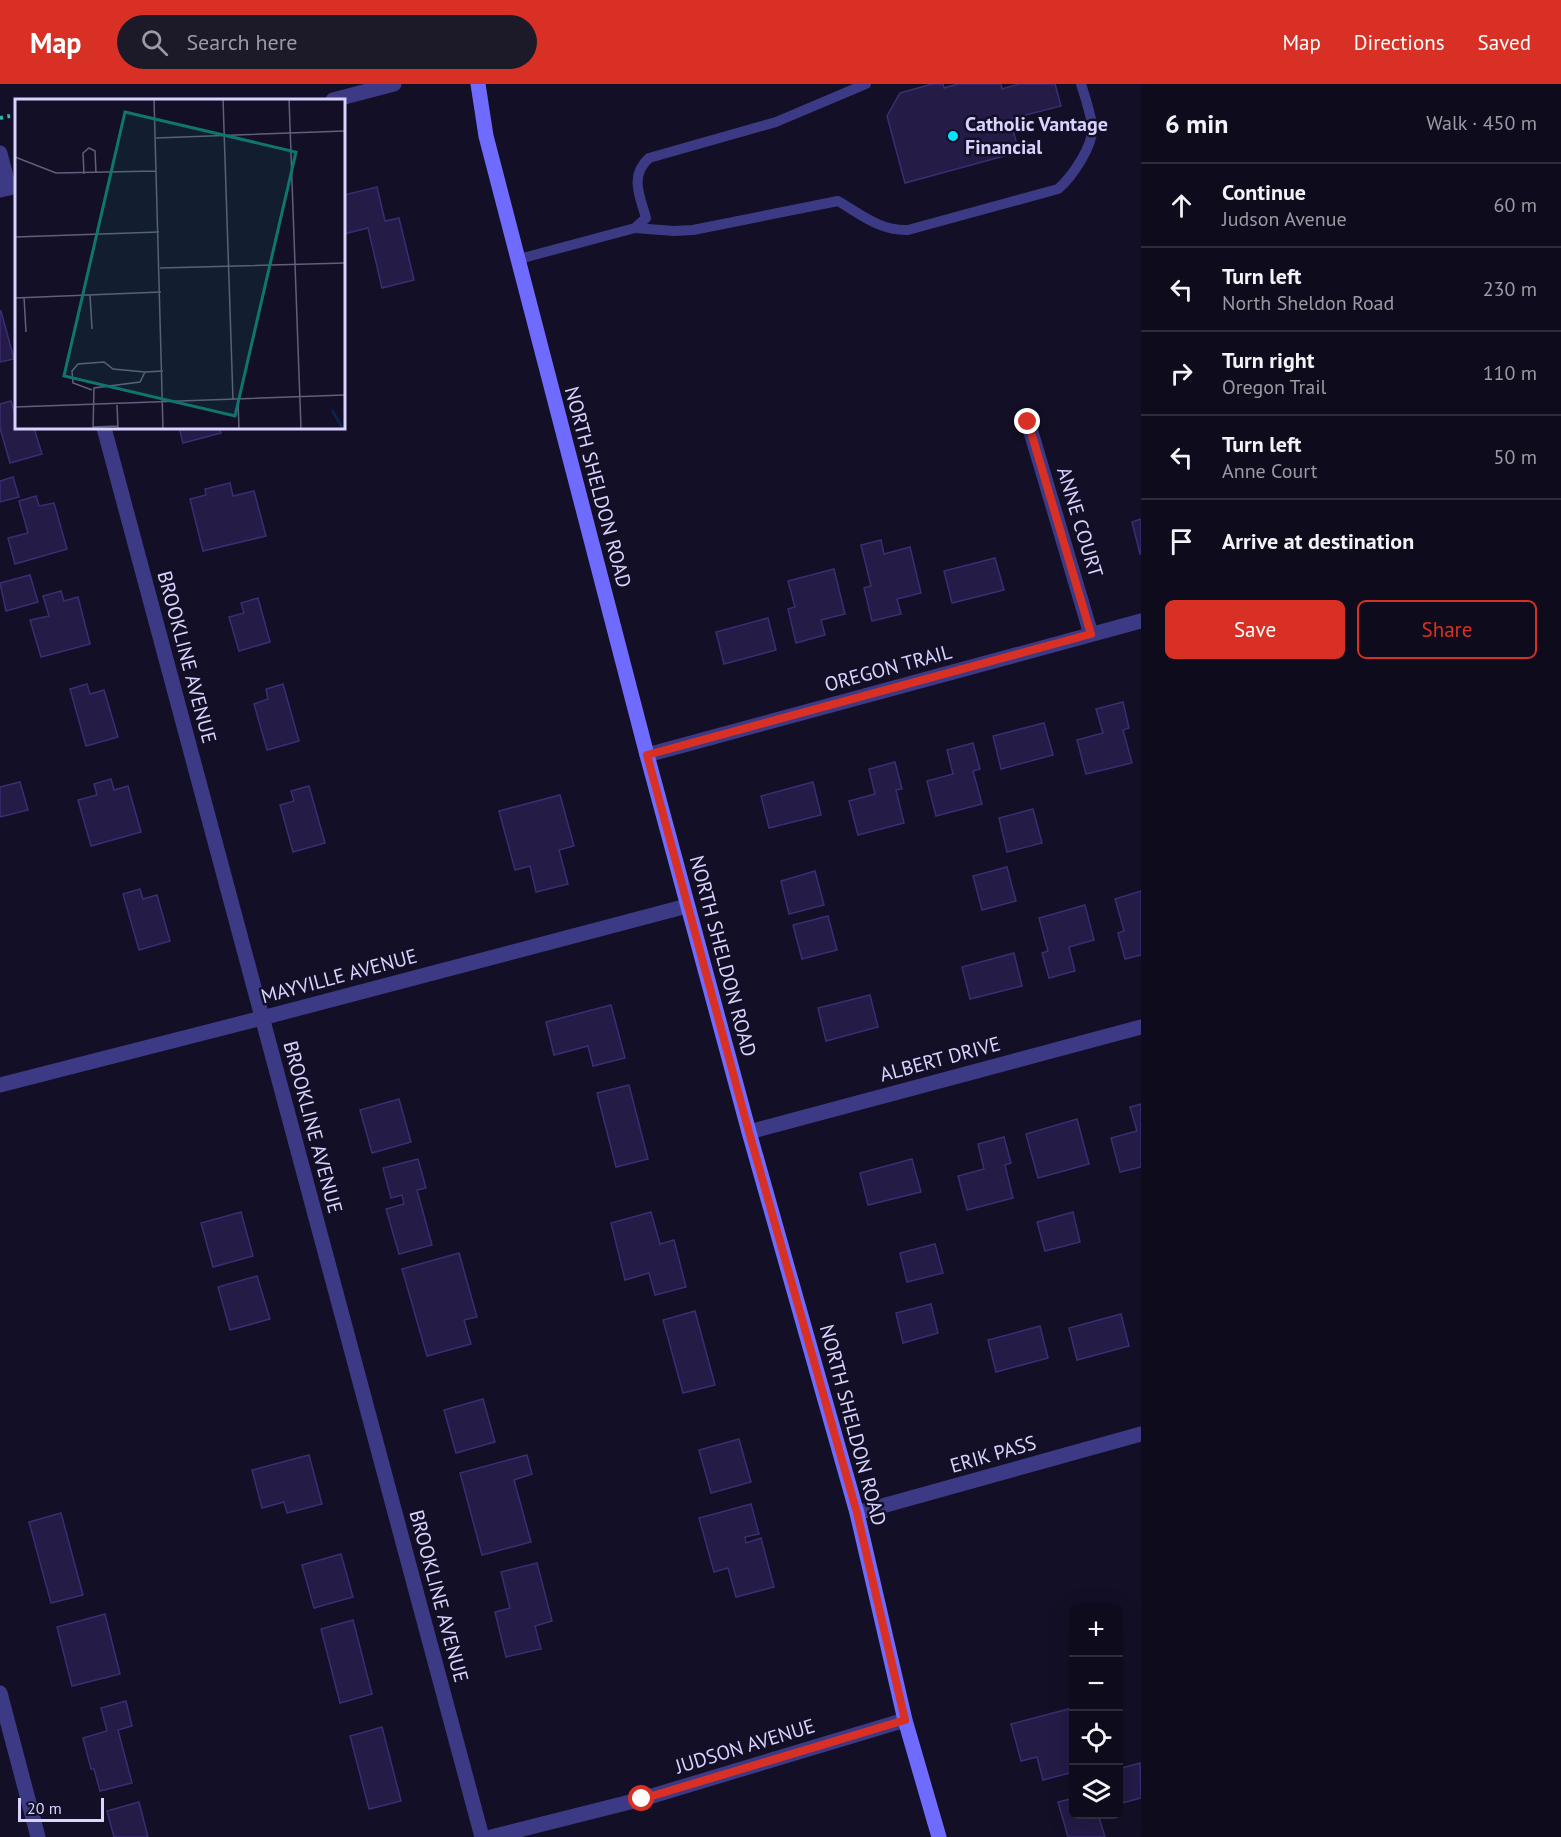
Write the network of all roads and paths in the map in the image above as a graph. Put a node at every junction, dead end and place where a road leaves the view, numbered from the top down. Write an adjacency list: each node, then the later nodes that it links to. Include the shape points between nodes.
1 (394, 84): 5 (street)
2 (478, 84): 11 (main road, NORTH SHELDON ROAD, via 486,136)
3 (866, 84): 10 (lane, via 777,122 649,158 641,166 637,184 646,218)
4 (1081, 84): 10 (lane, via 1093,127 1091,139 1070,179 1058,189 908,230 874,223 838,201 693,230)
5 (337, 99)
6 (10, 116): 7 (path)
7 (0, 118)
8 (0, 153): 9 (street)
9 (9, 188)
10 (635, 228): 11 (lane)
11 (519, 259): 16 (main road, NORTH SHELDON ROAD)
12 (1028, 422): 15 (street, ANNE COURT)
13 (104, 429): 18 (street, BROOKLINE AVENUE)
14 (1141, 621): 15 (street, OREGON TRAIL)
15 (1091, 634): 16 (street, OREGON TRAIL)
16 (647, 755): 17 (main road, NORTH SHELDON ROAD)
17 (687, 906): 18 (street, MAYVILLE AVENUE); 21 (main road, NORTH SHELDON ROAD)
18 (262, 1018): 20 (street, MAYVILLE AVENUE); 27 (street, BROOKLINE AVENUE)
19 (1141, 1027): 21 (street, ALBERT DRIVE)
20 (0, 1085)
21 (749, 1132): 23 (main road, NORTH SHELDON ROAD)
22 (1141, 1434): 23 (street, ERIK PASS)
23 (857, 1513): 25 (main road, NORTH SHELDON ROAD)
24 (0, 1693): 26 (street)
25 (905, 1720): 28 (street, JUDSON AVENUE, via 642,1799); 29 (main road, NORTH SHELDON ROAD)
26 (38, 1837)
27 (482, 1837)
28 (491, 1837)
29 (939, 1837)

